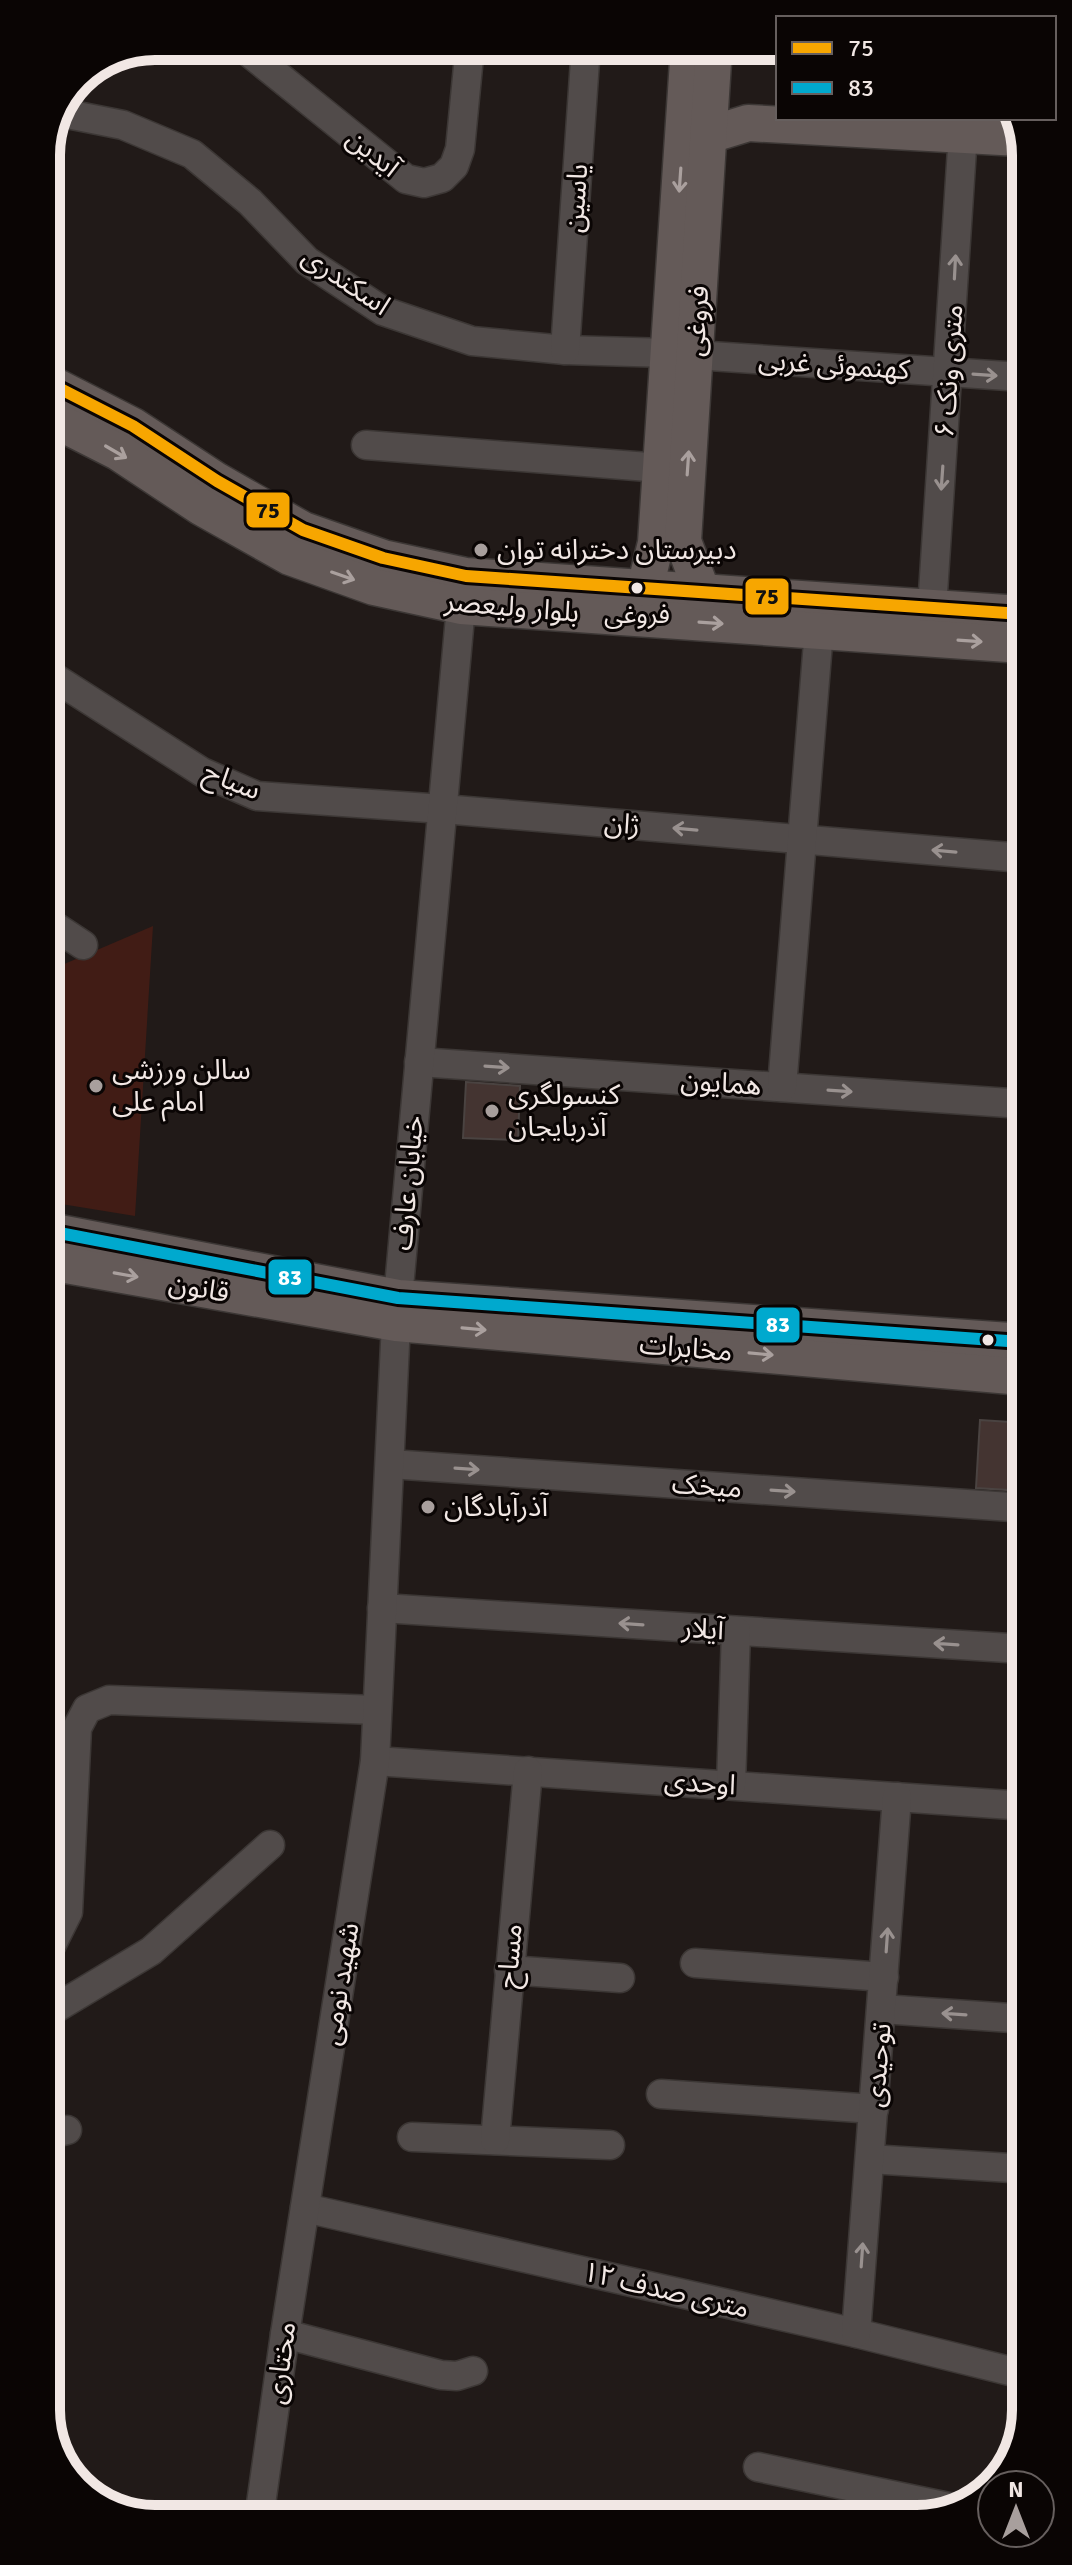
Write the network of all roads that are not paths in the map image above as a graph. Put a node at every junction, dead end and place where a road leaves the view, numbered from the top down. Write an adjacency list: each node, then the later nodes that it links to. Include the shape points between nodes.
1 (258, 60): 2 (street, آیدین, via 406,179 424,183 442,178 454,166)
2 (469, 60)
3 (585, 60): 10 (street, یاسین)
4 (691, 60): 7 (main road, فروغى)
5 (711, 60): 7 (main road, فروغى)
6 (69, 114): 10 (street, اسکندری, via 123,125 192,154 250,202 307,261 383,311 472,341)
7 (697, 120): 8 (main road); 11 (main road, فروغى)
8 (964, 126): 9 (main road); 12 (street, ۶ متری ونک, one-way to 8)
9 (1010, 136)
10 (565, 350): 11 (street, اسکندری)
11 (681, 354): 12 (street, کهنموئی غربی); 17 (main road, فروغى); 19 (main road, فروغى, one-way to 11, via 683,541)
12 (949, 372): 13 (street, کهنموئی غربی, one-way to 13); 21 (street, ۶ متری ونک, one-way to 21)
13 (1012, 376)
14 (60, 405): 18 (main road, بلوار ولیعصر, via 133,426 303,530 383,558 466,576)
15 (60, 406): 20 (main road, بلوار ولیعصر, one-way to 20, via 201,507 290,557 374,587)
16 (366, 445): 17 (street)
17 (661, 468): 18 (main road, فروغى, via 656,543)
18 (645, 588): 19 (main road, بلوار ولیعصر)
19 (702, 592): 23 (main road, بلوار ولیعصر)
20 (461, 606): 24 (main road, بلوار ولیعصر, one-way to 24); 27 (street, خیابان عارف)
21 (932, 608): 22 (main road, بلوار ولیعصر); 23 (main road, بلوار ولیعصر)
22 (1012, 613)
23 (878, 619): 24 (main road, بلوار ولیعصر); 25 (main road, بلوار ولیعصر, one-way to 25)
24 (819, 630): 28 (street)
25 (1012, 643)
26 (60, 681): 27 (street, سیاح, via 202,772 257,796)
27 (443, 809): 28 (street, ژان, one-way to 27); 32 (street, خیابان عارف)
28 (802, 839): 29 (street, ژان, one-way to 28); 33 (street)
29 (1012, 857)
30 (60, 930): 31 (street)
31 (83, 945)
32 (419, 1062): 33 (street, همایون, one-way to 33); 37 (street, خیابان عارف)
33 (782, 1087): 34 (street, همایون, one-way to 34)
34 (1012, 1103)
35 (60, 1233): 37 (main road, قانون)
36 (60, 1264): 37 (main road, قانون, one-way to 37)
37 (397, 1310): 38 (main road, مخابرات); 39 (main road, مخابرات, one-way to 39); 40 (street, خیابان عارف)
38 (1012, 1341)
39 (1012, 1376)
40 (390, 1464): 41 (street, میخک, one-way to 41); 42 (street, خیابان عارف)
41 (1012, 1507)
42 (382, 1608): 43 (street, آیلار, one-way to 42); 45 (street, خیابان عارف)
43 (736, 1631): 44 (street, آیلار, one-way to 43); 48 (street)
44 (1012, 1648)
45 (377, 1710): 46 (street, خیابان عارف); 52 (street, via 109,1700 87,1709 77,1728 68,1912)
46 (375, 1761): 47 (street, اوحدی); 67 (street, شهید نومی)
47 (528, 1771): 48 (street, اوحدی); 54 (street, مساح)
48 (731, 1785): 49 (street, اوحدی)
49 (897, 1797): 50 (street, اوحدی); 55 (street, توحیدی, one-way to 49)
50 (1012, 1805)
51 (270, 1845): 57 (street, via 151,1951)
52 (60, 1928)
53 (695, 1963): 55 (street)
54 (509, 1970): 56 (street); 63 (street, مساح)
55 (884, 1977): 58 (street, توحیدی)
56 (620, 1978)
57 (60, 2006)
58 (882, 2009): 59 (street, one-way to 58); 61 (street, توحیدی)
59 (1012, 2018)
60 (661, 2094): 61 (street)
61 (874, 2109): 65 (street, توحیدی)
62 (412, 2137): 63 (street)
63 (495, 2140): 64 (street)
64 (610, 2145)
65 (870, 2159): 66 (street); 68 (street, توحیدی, one-way to 65)
66 (1012, 2168)
67 (305, 2208): 68 (street, ۱۲ متری صدف); 69 (street, مختاری)
68 (856, 2333): 71 (street, ۱۲ متری صدف)
69 (285, 2334): 70 (street, via 441,2375); 74 (street, مختاری)
70 (473, 2371)
71 (1012, 2372)
72 (758, 2467): 73 (street)
73 (932, 2503)
74 (261, 2505)

